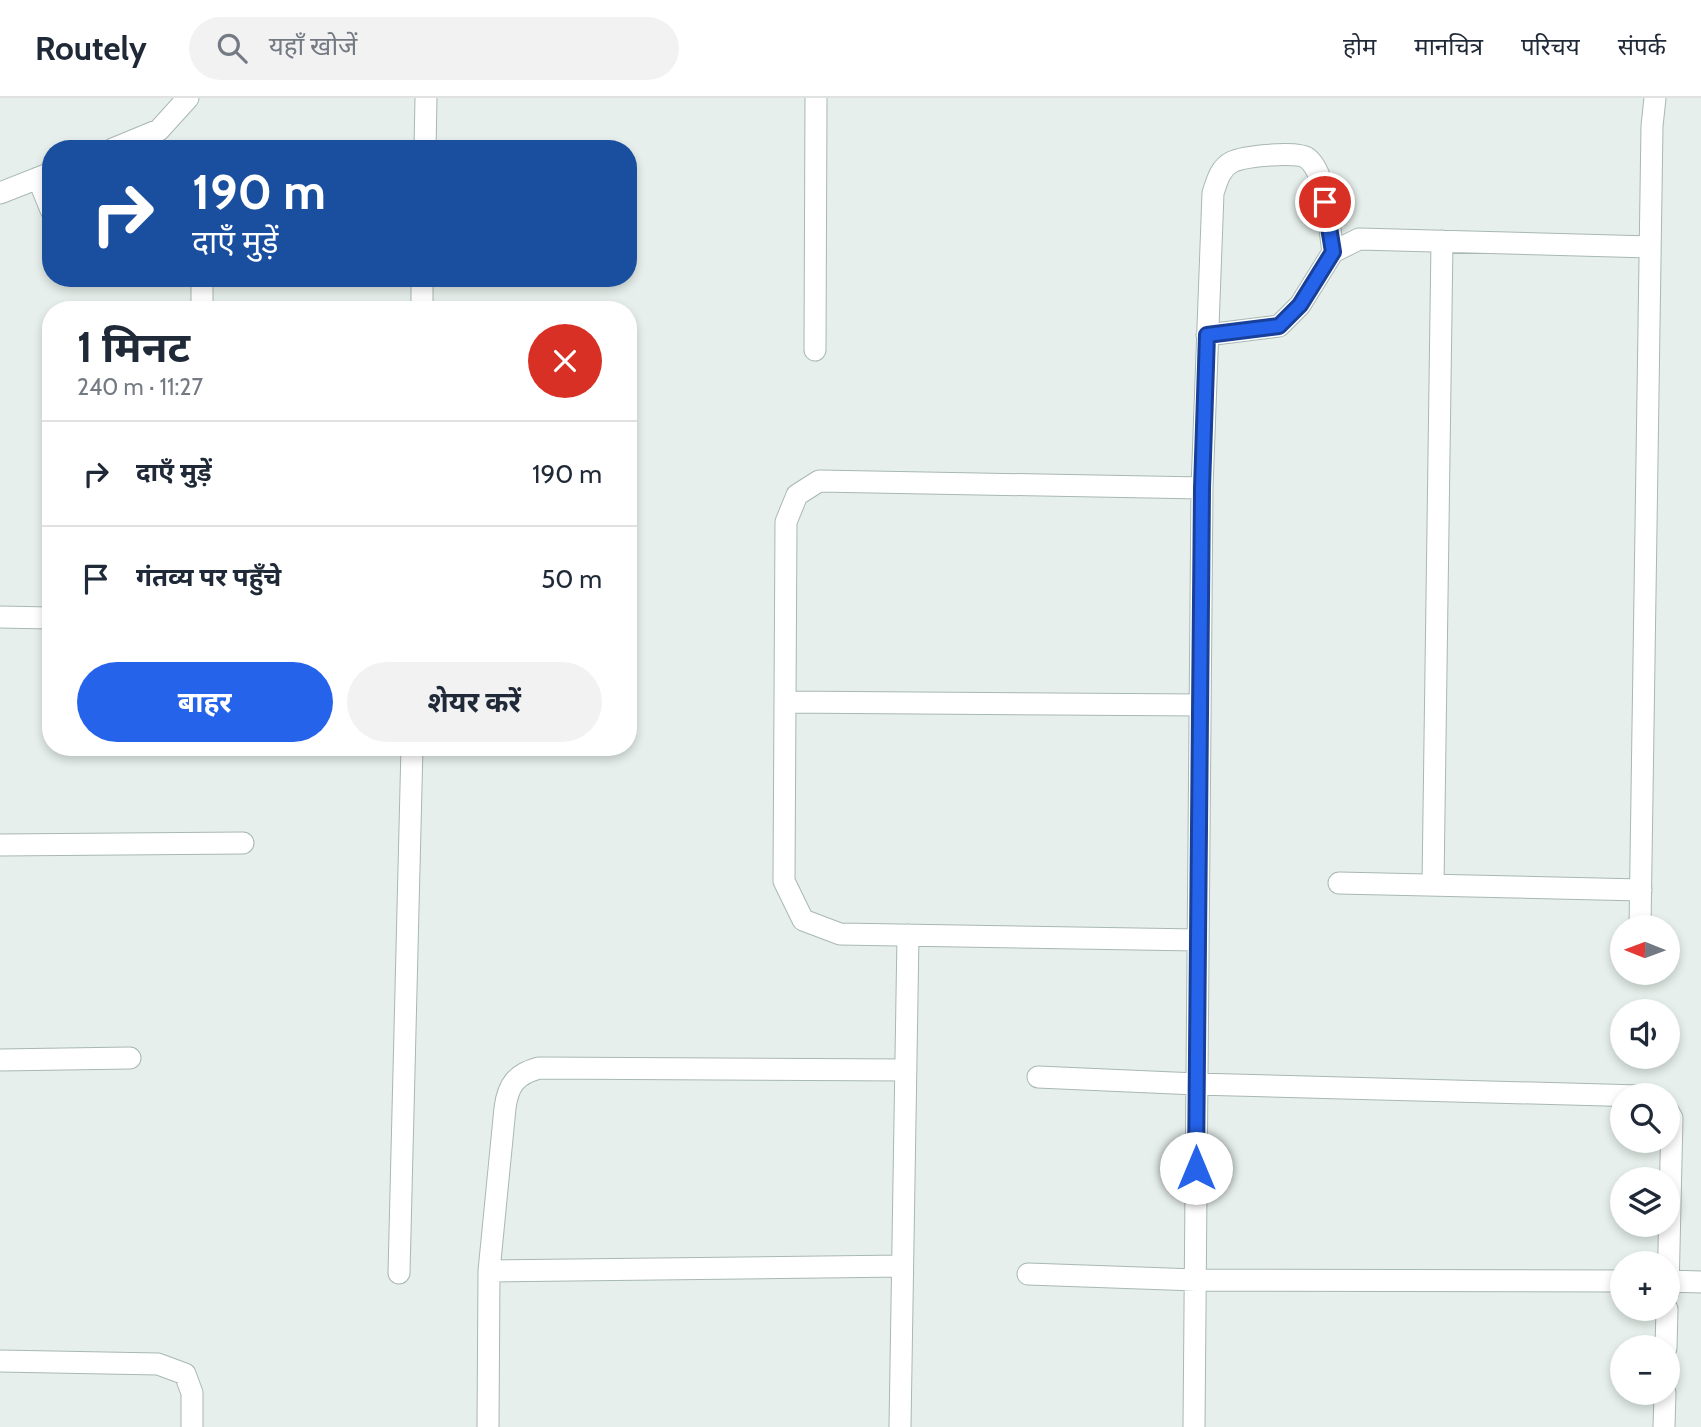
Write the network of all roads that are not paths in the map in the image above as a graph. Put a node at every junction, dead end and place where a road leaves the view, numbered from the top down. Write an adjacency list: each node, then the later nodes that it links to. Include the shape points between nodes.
1 (188, 98): 5 (street, via 159,130)
2 (426, 98): 6 (street)
3 (816, 98): 13 (street)
4 (1655, 98): 10 (street)
5 (135, 140)
6 (425, 140)
7 (42, 177): 8 (street)
8 (0, 194)
9 (1443, 241): 10 (street); 11 (street, via 1359,239); 23 (street)
10 (1650, 247): 24 (street)
11 (1333, 252): 12 (street, via 1300,305 1279,326); 12 (street, via 1321,177 1307,158 1292,153 1233,161 1219,173 1213,193)
12 (1207, 335): 14 (street)
13 (815, 350)
14 (1202, 488): 17 (street, via 819,481 797,495 786,522); 18 (street)
15 (0, 617): 16 (street)
16 (42, 618)
17 (785, 702): 18 (street); 26 (street, via 784,881 803,920 840,934)
18 (1200, 705): 27 (street)
19 (412, 756): 38 (street)
20 (243, 843): 21 (street)
21 (0, 845)
22 (1339, 883): 23 (street)
23 (1433, 884): 24 (street)
24 (1641, 890): 25 (street)
25 (1640, 915)
26 (908, 935): 27 (street); 30 (street)
27 (1197, 940): 32 (street)
28 (130, 1058): 29 (street)
29 (0, 1060)
30 (906, 1070): 36 (street); 37 (street, via 538,1068 523,1072 506,1095)
31 (1038, 1077): 32 (street)
32 (1196, 1084): 33 (street); 40 (street)
33 (1610, 1095)
34 (1671, 1153): 35 (street)
35 (1669, 1251)
36 (902, 1266): 37 (street); 48 (street)
37 (489, 1272): 47 (street)
38 (399, 1273)
39 (1028, 1274): 40 (street)
40 (1196, 1280): 41 (street); 49 (street)
41 (1610, 1281)
42 (1680, 1282): 43 (street)
43 (1701, 1282)
44 (0, 1362): 46 (street, via 158,1364 185,1374 192,1392)
45 (1665, 1405): 50 (street)
46 (192, 1427)
47 (488, 1427)
48 (900, 1427)
49 (1194, 1427)
50 (1664, 1427)

